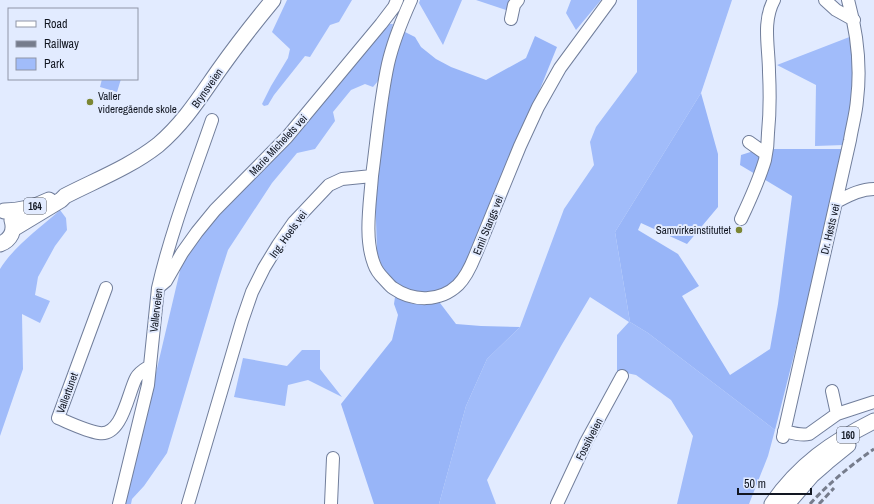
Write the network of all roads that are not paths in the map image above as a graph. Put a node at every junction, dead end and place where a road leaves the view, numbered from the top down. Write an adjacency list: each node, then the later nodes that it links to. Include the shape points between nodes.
1 (273, 0): 16 (main road, Brynsveien / 164, via 234,49 194,108 167,137 127,165)
2 (397, 0): 23 (street, Marie Michelets vei, via 381,24 287,137 196,232 166,281)
3 (411, 0): 14 (street, via 388,62)
4 (518, 0): 9 (street, via 514,5)
5 (610, 0): 14 (street, Emil Stangs vei, via 560,68 538,107 467,274 458,285 439,296 417,298 392,288 378,273 370,254)
6 (774, 0): 13 (street, via 767,18 769,99)
7 (825, 0): 10 (street)
8 (848, 0): 10 (street, Dr. Høsts vei)
9 (512, 19)
10 (854, 20): 17 (street, Dr. Høsts vei, via 858,54 857,101)
11 (212, 120): 23 (street, Vallerveien)
12 (749, 142): 13 (street)
13 (766, 156): 19 (street)
14 (372, 176): 33 (street, Ing. Hoels vei, via 342,179 330,185 294,222 264,268 242,321)
15 (874, 189): 17 (street, via 858,191)
16 (65, 196): 18 (main road, Brynsveien / 164, via 60,195 33,207 14,211); 20 (main road, Brynsveien / 164)
17 (836, 202): 28 (street, Dr. Høsts vei, via 784,434 809,434)
18 (2, 210): 20 (main road, 164, via 12,219)
19 (740, 219)
20 (13, 229): 21 (main road, 164, via 8,240)
21 (1, 245)
22 (106, 288): 24 (street, Vallertunet, via 58,418 100,433 109,431 121,417 136,376)
23 (158, 288): 24 (street, Vallerveien)
24 (150, 366): 32 (street, Vallerveien, via 144,406)
25 (622, 376): 35 (street, Fossilveien, via 586,442)
26 (832, 391): 28 (street)
27 (874, 402): 28 (street)
28 (837, 414)
29 (874, 421): 36 (main road, 160, via 822,451 804,466)
30 (874, 428): 37 (main road, 160, via 841,450 812,475)
31 (333, 458): 34 (street)
32 (119, 504)
33 (188, 504)
34 (331, 504)
35 (557, 504)
36 (772, 504)
37 (787, 504)

